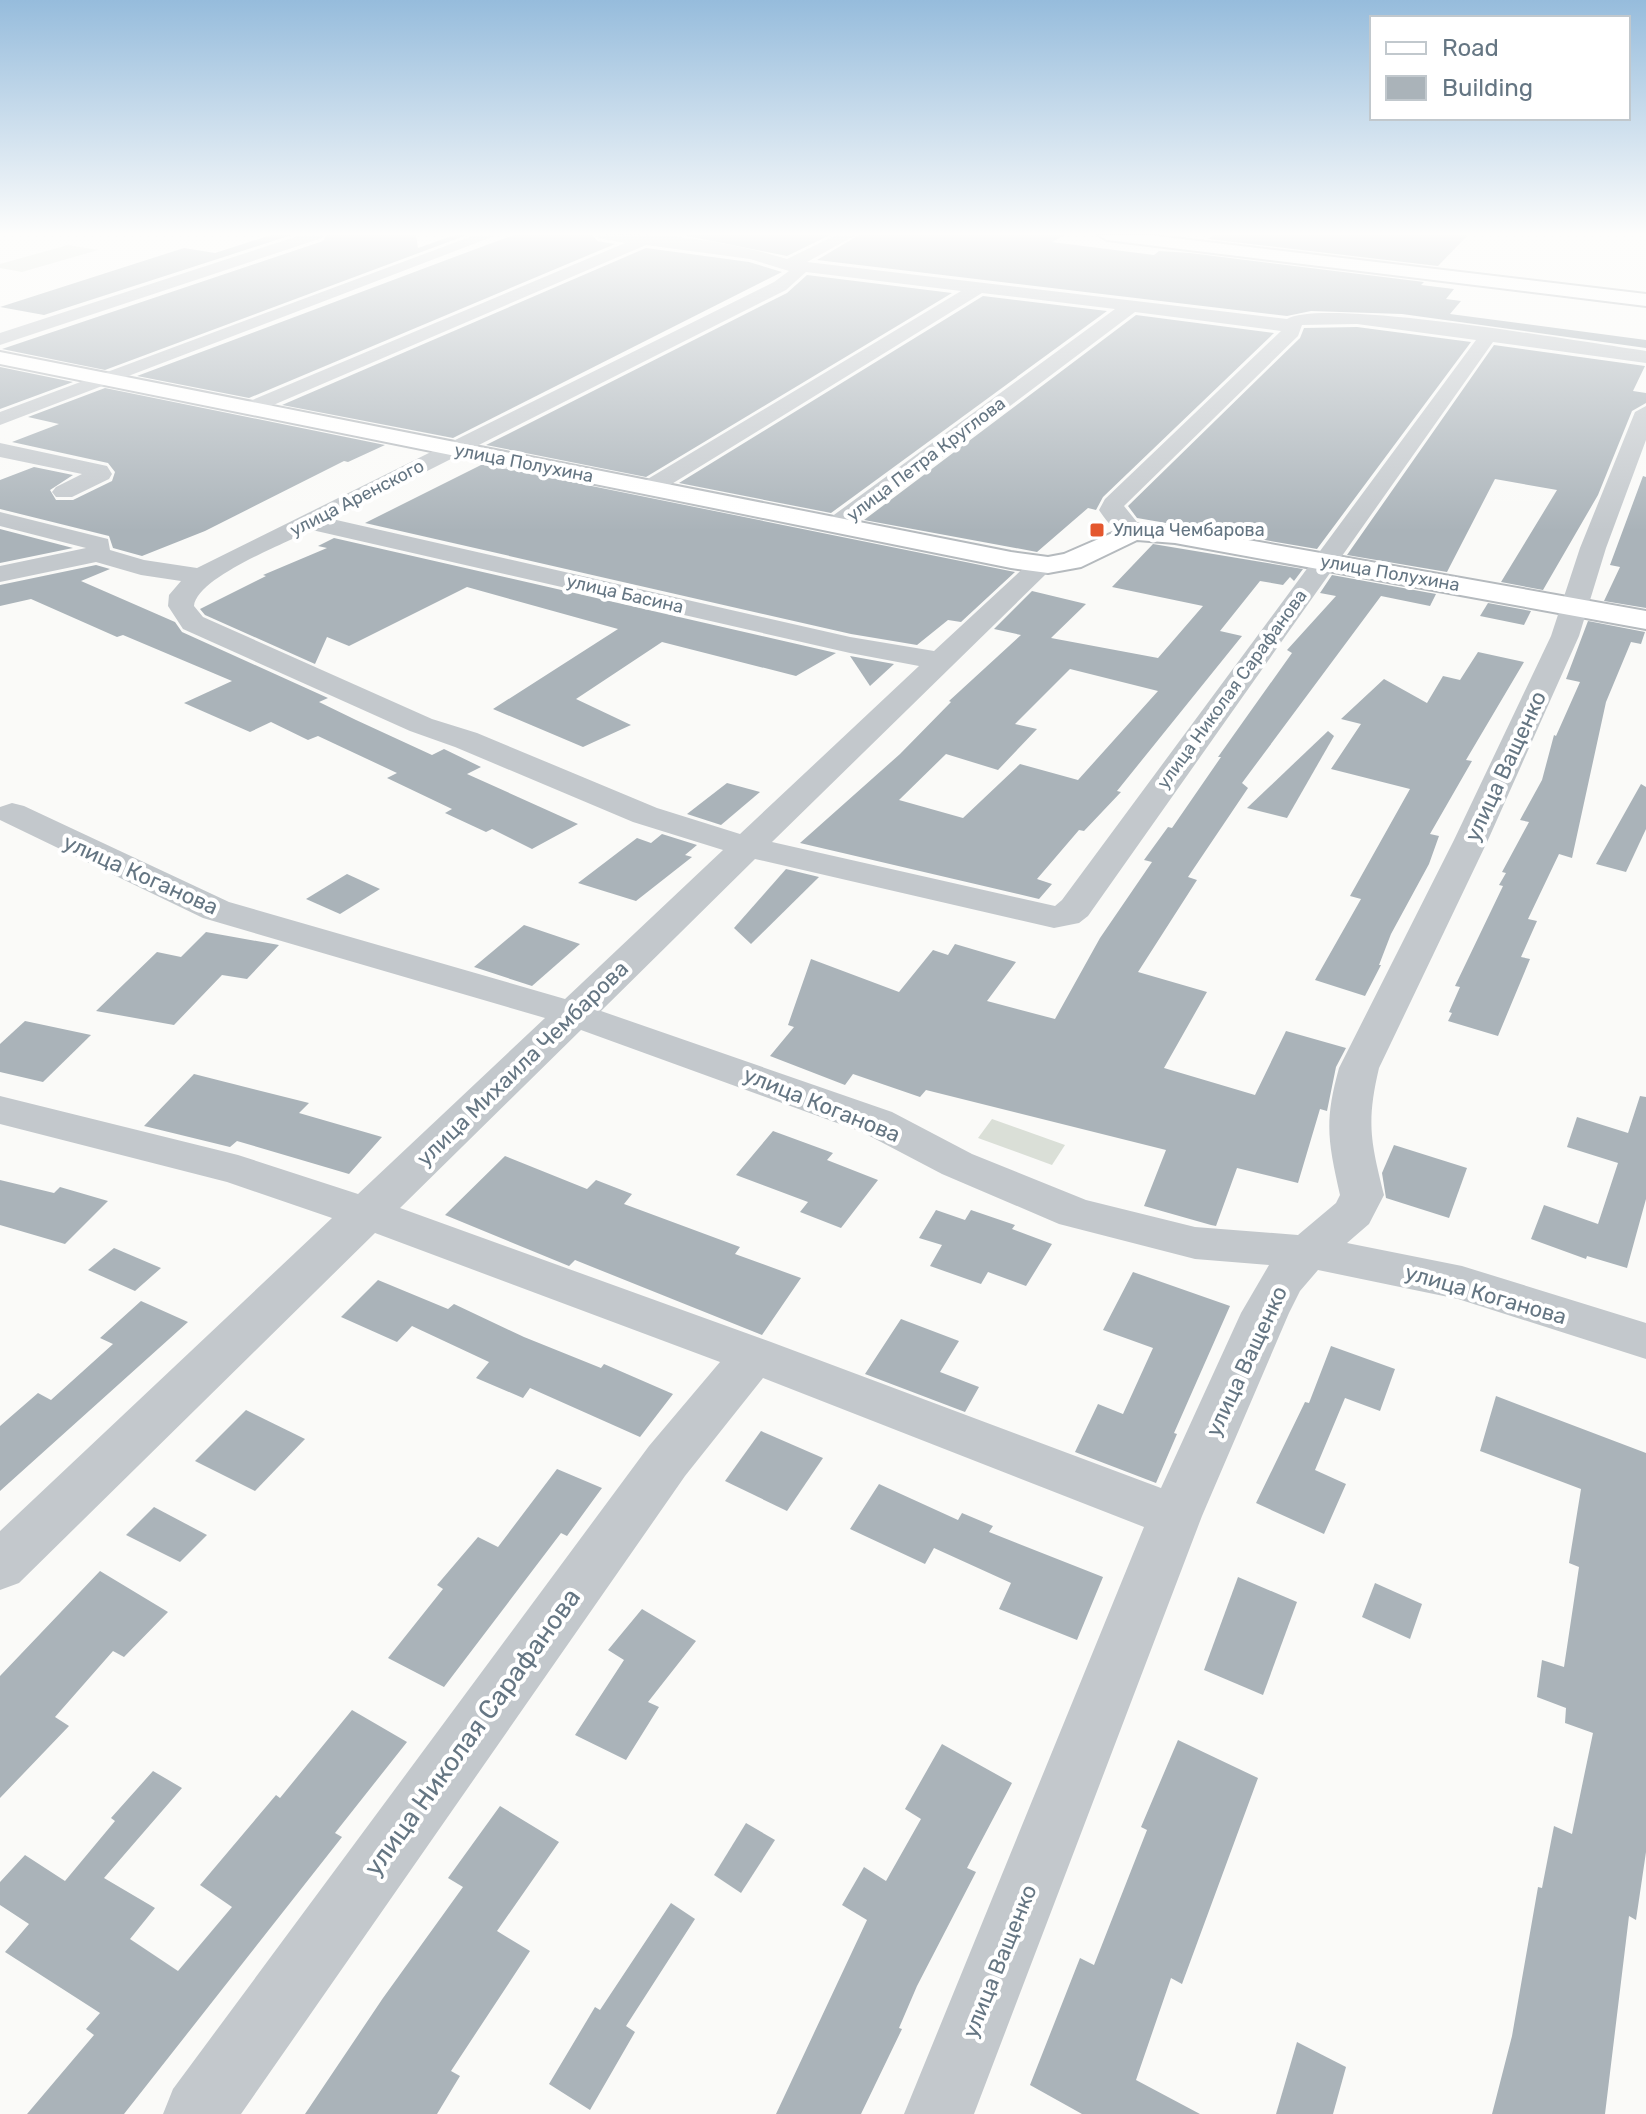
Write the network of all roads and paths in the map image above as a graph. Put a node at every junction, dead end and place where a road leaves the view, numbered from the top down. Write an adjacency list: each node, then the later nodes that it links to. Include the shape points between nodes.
1 (225, 334): 11 (street)
2 (425, 334): 12 (street)
3 (685, 334): 15 (street, улица Аренского)
4 (903, 334): 17 (street)
5 (1094, 334): 21 (street, улица Петра Круглова)
6 (1289, 334): 22 (street, via 1113,504 1111,510)
7 (1479, 334): 8 (street)
8 (1489, 335): 9 (street); 24 (street, улица Николая Сарафанова)
9 (1646, 357)
10 (0, 358): 11 (main road, улица Полухина)
11 (104, 379): 12 (main road, улица Полухина); 14 (street)
12 (250, 408): 15 (main road, улица Полухина)
13 (1646, 412): 28 (street, улица Ващенко)
14 (0, 419)
15 (454, 449): 17 (main road, улица Полухина); 20 (street, улица Аренского)
16 (0, 450): 18 (street, via 101,474)
17 (649, 488): 21 (main road, улица Полухина)
18 (64, 492)
19 (0, 519): 23 (street, via 99,544)
20 (311, 522): 27 (street, улица Аренского); 30 (street, улица Басина)
21 (836, 525): 25 (main road, улица Полухина)
22 (1133, 532): 24 (main road, улица Полухина, via 1200,538); 25 (main road, via 1071,561)
23 (97, 554): 26 (street); 27 (street)
24 (1324, 561): 28 (main road, улица Полухина); 32 (street, улица Николая Сарафанова, via 1066,915 1054,917)
25 (1048, 565): 30 (street, улица Михаила Чембарова, via 1037,569)
26 (0, 574)
27 (200, 576): 32 (street, via 182,595 181,606 193,623 548,777)
28 (1574, 607): 29 (main road, улица Полухина); 36 (street, улица Ващенко, via 1478,826 1359,1068 1348,1135 1362,1195 1353,1213)
29 (1646, 620)
30 (940, 661): 32 (street, улица Михаила Чембарова)
31 (12, 813): 33 (street, улица Коганова, via 216,910)
32 (747, 847): 33 (street, улица Михаила Чембарова)
33 (572, 1014): 35 (street, улица Михаила Чембарова); 36 (street, улица Коганова, via 877,1122 957,1164 1075,1213 1195,1243)
34 (0, 1110): 35 (street, via 238,1170)
35 (366, 1213): 38 (street); 40 (street, улица Михаила Чембарова)
36 (1307, 1252): 37 (street, улица Коганова, via 1462,1283); 39 (street, улица Ващенко, via 1282,1281 1265,1313)
37 (1646, 1341)
38 (754, 1355): 39 (street); 41 (street, улица Николая Сарафанова, via 667,1461)
39 (1175, 1516): 42 (street, улица Ващенко)
40 (0, 1566)
41 (198, 2114)
42 (939, 2114)

